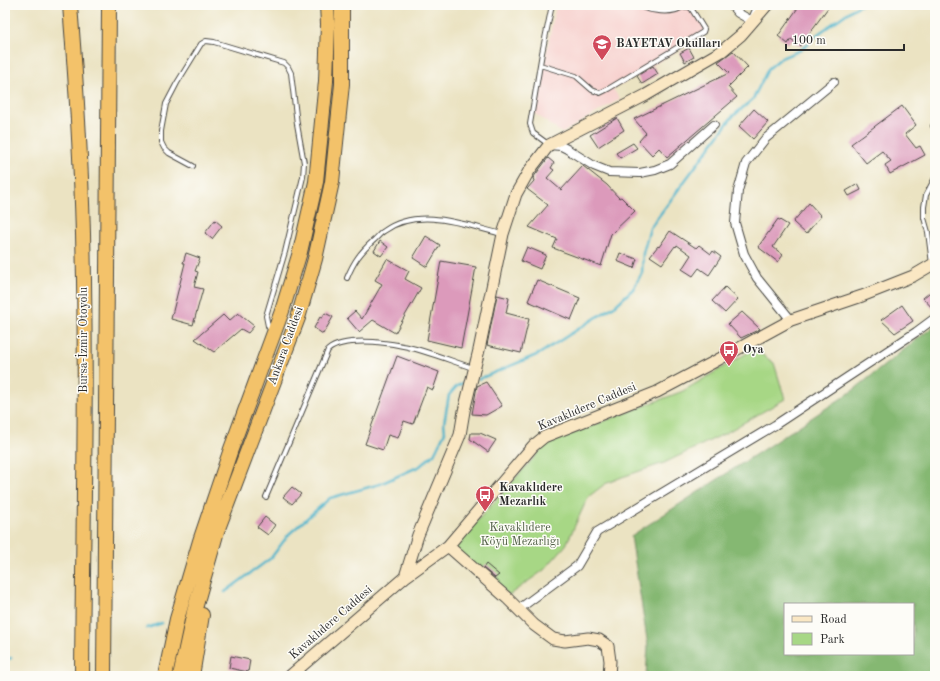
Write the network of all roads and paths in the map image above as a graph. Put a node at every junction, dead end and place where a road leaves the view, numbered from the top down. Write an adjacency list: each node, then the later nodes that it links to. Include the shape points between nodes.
1 (70, 5): 29 (highway, Bursa-İzmir Otoyolu, via 83,234 85,350)
2 (108, 5): 30 (highway, Bursa-İzmir Otoyolu)
3 (327, 5): 22 (highway, Ankara Caddesi, via 326,81 316,182 300,252)
4 (342, 5): 25 (highway, Ankara Caddesi, via 342,84 332,182 315,259 298,318)
5 (552, 5): 11 (lane)
6 (638, 5): 11 (lane, via 657,11 688,6 704,29 703,32 600,92 592,90 576,76)
7 (730, 5): 10 (street)
8 (759, 5): 10 (street)
9 (767, 5): 10 (street)
10 (752, 21): 14 (street, via 741,35 722,51 614,112)
11 (540, 64): 14 (lane, via 530,129)
12 (834, 82): 21 (street, via 765,139 746,163 738,190 735,223 744,254 757,278)
13 (714, 125): 14 (street, via 670,164 640,173 609,172 561,146)
14 (549, 145): 17 (street, via 529,171 516,194)
15 (193, 166): 22 (lane, via 164,148 160,131 166,104 201,44 206,41 214,42 284,63 291,73 304,177 266,316)
16 (935, 178): 18 (lane, via 926,195 924,207)
17 (503, 234): 19 (lane, via 439,218 404,221 385,230 365,248 353,263); 23 (street)
18 (934, 263): 21 (street, Kavaklıdere Caddesi, via 913,276)
19 (347, 278)
20 (935, 318): 28 (street, via 775,425 596,532 577,566)
21 (791, 320): 26 (street, Kavaklıdere Caddesi, via 657,392 544,437 533,446)
22 (273, 335): 31 (highway, Ankara Caddesi, via 200,541 177,619)
23 (474, 369): 24 (lane, via 403,346 346,342 332,347 328,350); 27 (street, via 460,435 418,535)
24 (266, 497)
25 (217, 531): 32 (highway, Ankara Caddesi, via 194,612); 33 (highway)
26 (448, 546): 27 (street, Kavaklıdere Caddesi); 28 (street)
27 (405, 577): 34 (street, Kavaklıdere Caddesi)
28 (519, 609): 35 (street, via 534,625 553,639 565,641 588,638 599,640 608,646)
29 (82, 676)
30 (104, 676)
31 (165, 676)
32 (180, 676)
33 (192, 676)
34 (290, 676)
35 (609, 676)

